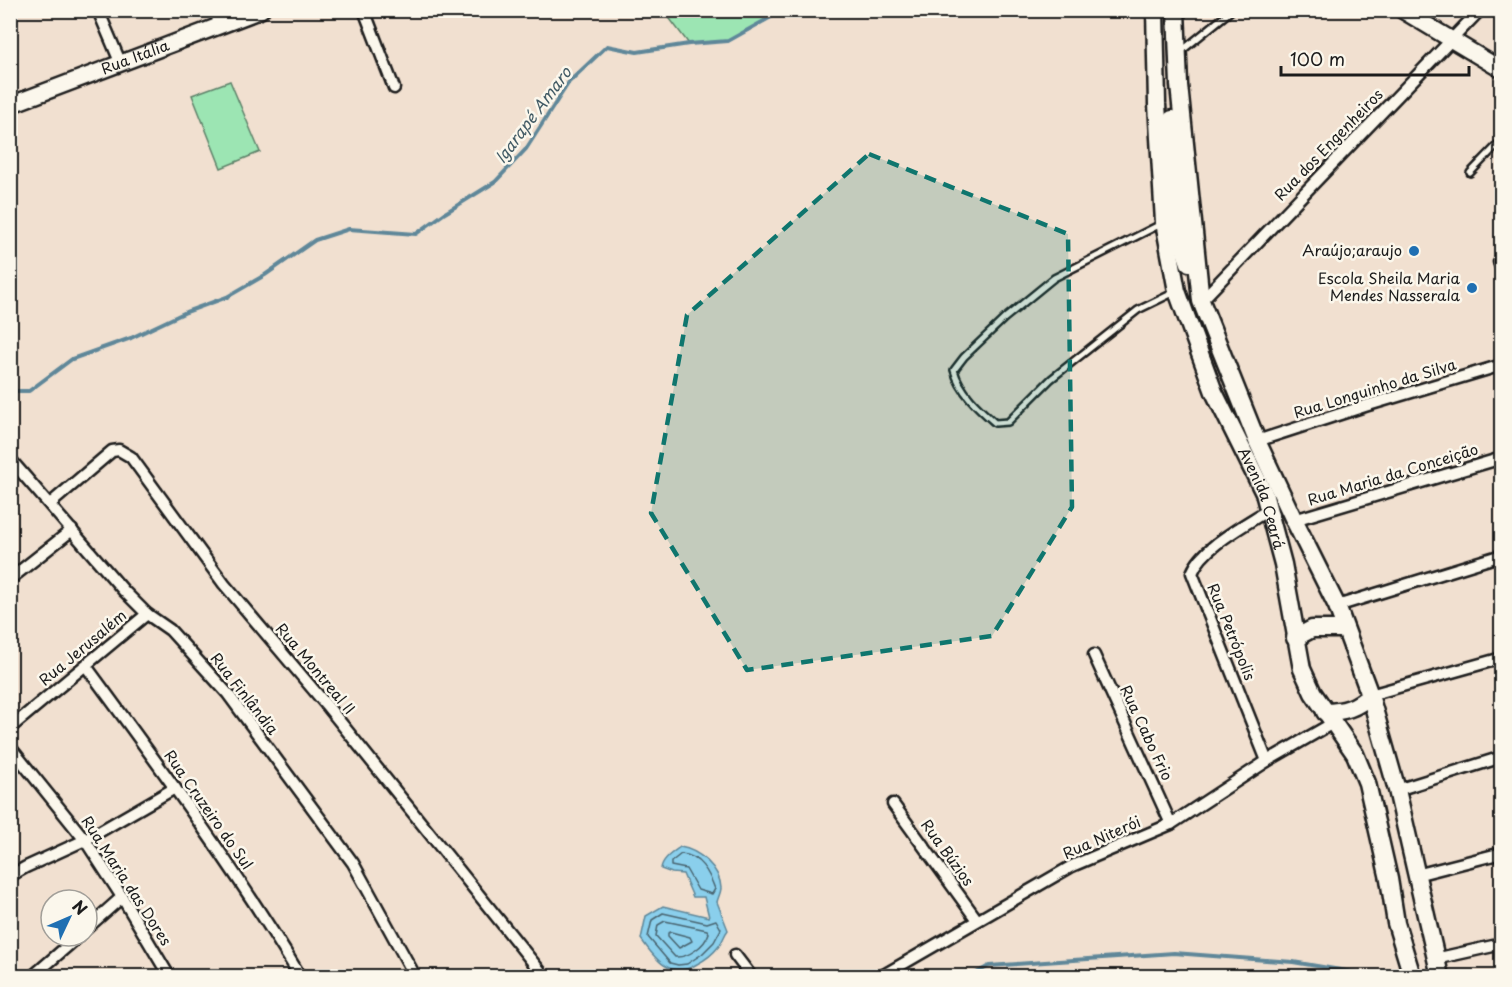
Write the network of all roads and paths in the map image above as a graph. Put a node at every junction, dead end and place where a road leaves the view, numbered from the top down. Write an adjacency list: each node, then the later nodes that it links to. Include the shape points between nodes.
1 (98, 10): 13 (street)
2 (261, 10): 10 (street, Rua Itália)
3 (364, 10): 15 (street)
4 (1155, 10): 19 (main road, Avenida Ceará)
5 (1169, 10): 21 (main road, via 1178,207 1186,255)
6 (1176, 10): 21 (main road, Avenida Ceará, via 1179,85)
7 (1232, 10): 12 (lane)
8 (1401, 10): 11 (street)
9 (1480, 10): 11 (street, Rua dos Engenheiros)
10 (218, 18): 13 (street, Rua Itália)
11 (1450, 41): 14 (street); 21 (street, Rua dos Engenheiros)
12 (1184, 49)
13 (121, 64): 16 (street, Rua Itália)
14 (1502, 70)
15 (394, 88)
16 (10, 105)
17 (1502, 140): 18 (lane)
18 (1470, 172)
19 (1164, 222): 20 (main road, Avenida Ceará); 20 (lane, via 1054,278 964,357 954,370 957,382 995,423 1008,422 1051,379 1138,310)
20 (1177, 291): 27 (main road, Avenida Ceará, via 1214,392)
21 (1200, 296): 23 (main road, Avenida Ceará)
22 (1502, 365): 23 (street, Rua Longuinho da Silva)
23 (1257, 441): 28 (main road, Avenida Ceará)
24 (1502, 458): 28 (street, Rua Maria da Conceição)
25 (11, 459): 26 (street, Rua Finlândia)
26 (50, 504): 29 (street, Rua Finlândia); 64 (street, Rua Montreal II, via 112,451 119,450 130,457 224,584)
27 (1268, 510): 35 (main road, Avenida Ceará, via 1283,564); 44 (street, Rua Petrópolis, via 1196,562 1192,573)
28 (1294, 520): 32 (main road, Avenida Ceará)
29 (72, 530): 31 (street); 33 (street, Rua Finlândia)
30 (1502, 555): 32 (street)
31 (10, 579)
32 (1337, 606): 34 (main road, Avenida Ceará)
33 (147, 614): 38 (street, Rua Jerusalém); 63 (street, Rua Finlândia, via 170,630 228,694 353,863)
34 (1344, 629): 35 (main road, via 1312,628); 39 (main road, Avenida Ceará)
35 (1295, 638): 40 (main road, Avenida Ceará, via 1302,669)
36 (1094, 655): 48 (street, Rua Cabo Frio)
37 (1502, 658): 39 (street)
38 (86, 666): 41 (street, Rua Jerusalém); 45 (street, Rua Cruzeiro do Sul)
39 (1370, 696): 40 (main road); 46 (main road, Avenida Ceará)
40 (1329, 718): 44 (street, Rua Niterói); 67 (main road, Avenida Ceará, via 1355,754 1367,783 1396,923)
41 (10, 728)
42 (10, 747): 49 (street, Rua Maria das Dores)
43 (1502, 757): 46 (street)
44 (1268, 762): 48 (street, Rua Niterói)
45 (175, 788): 49 (street); 62 (street, Rua Cruzeiro do Sul)
46 (1397, 790): 51 (main road, Avenida Ceará)
47 (893, 804): 55 (street, Rua Búzios)
48 (1171, 824): 55 (street, Rua Niterói, via 1072,866)
49 (86, 840): 52 (street); 53 (street, Rua Maria das Dores)
50 (1502, 853): 51 (street)
51 (1416, 875): 59 (main road, Avenida Ceará)
52 (10, 876)
53 (122, 897): 54 (street); 61 (street, Rua Maria das Dores)
54 (99, 917)
55 (977, 920): 66 (street, Rua Niterói)
56 (1502, 944): 59 (street)
57 (65, 948): 60 (street)
58 (735, 955): 65 (street)
59 (1435, 958): 68 (main road, Avenida Ceará)
60 (33, 976)
61 (169, 976)
62 (300, 976)
63 (415, 976)
64 (544, 976)
65 (751, 976)
66 (882, 976)
67 (1412, 976)
68 (1440, 976)

